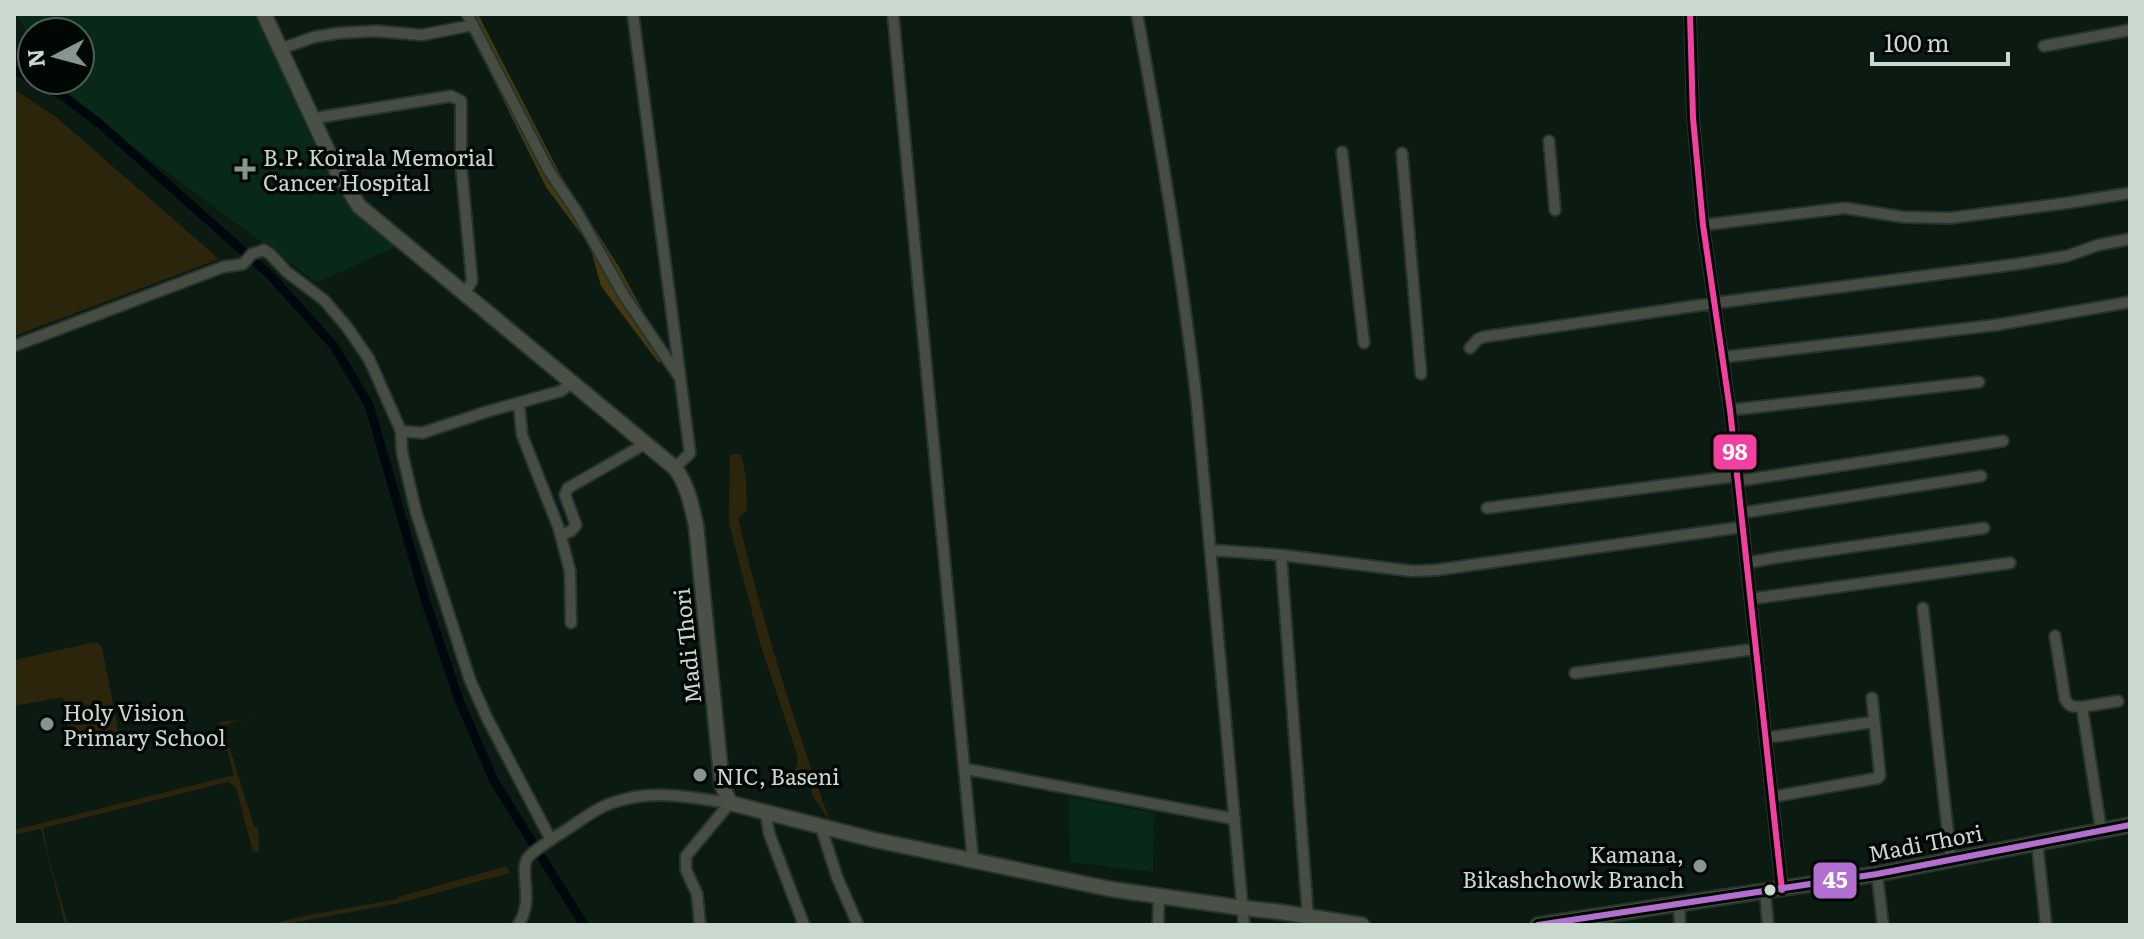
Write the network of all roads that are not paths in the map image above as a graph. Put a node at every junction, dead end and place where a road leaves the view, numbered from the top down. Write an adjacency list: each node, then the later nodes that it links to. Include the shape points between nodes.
1 (264, 14): 10 (main road, Madi Thori)
2 (467, 14): 7 (street)
3 (633, 14): 27 (street)
4 (893, 14): 58 (street)
5 (1137, 14): 43 (street, via 1185,299)
6 (1690, 14): 17 (street)
7 (473, 25): 10 (street, via 422,35 339,33); 27 (street, via 549,171)
8 (2130, 30): 9 (street)
9 (2044, 46)
10 (280, 49): 11 (main road, Madi Thori)
11 (313, 120): 19 (main road, Madi Thori, via 359,206); 19 (street, via 451,96 461,101 472,281)
12 (1549, 141): 16 (street)
13 (1342, 152): 22 (street)
14 (1402, 153): 26 (street)
15 (2130, 193): 17 (street, via 1950,218 1845,208)
16 (1555, 210)
17 (1703, 225): 21 (street)
18 (2130, 239): 21 (street, via 2030,262)
19 (465, 293): 28 (main road, Madi Thori)
20 (2130, 302): 25 (street, via 1996,325)
21 (1715, 303): 24 (street, via 1483,337); 25 (street)
22 (1364, 343)
23 (14, 346): 32 (street, via 243,264 264,250 324,300 347,327 369,359)
24 (1470, 348)
25 (1724, 357): 31 (street)
26 (1421, 374)
27 (681, 380): 35 (street, via 690,453)
28 (573, 382): 30 (street); 34 (main road, Madi Thori)
29 (1979, 382): 31 (street)
30 (519, 404): 32 (street, via 422,433); 42 (street, via 522,435)
31 (1730, 410): 37 (street)
32 (401, 431): 67 (street, via 416,512 470,680)
33 (2003, 441): 37 (street)
34 (645, 444): 35 (main road, Madi Thori); 42 (street, via 568,488 565,495 576,525)
35 (675, 468): 60 (main road, Madi Thori, via 687,488 696,525 719,762)
36 (1981, 476): 39 (street)
37 (1737, 479): 38 (street); 39 (street)
38 (1487, 508)
39 (1741, 513): 40 (street)
40 (1742, 527): 44 (street, via 1436,570); 45 (street)
41 (1984, 528): 45 (street)
42 (561, 535): 49 (street, via 570,571)
43 (1211, 550): 44 (street); 62 (street)
44 (1281, 555): 76 (street)
45 (1746, 563): 47 (street)
46 (2010, 563): 47 (street)
47 (1750, 599): 51 (street)
48 (1923, 608): 68 (street)
49 (571, 623)
50 (2055, 636): 55 (street, via 2065,699 2072,707)
51 (1755, 649): 52 (street); 57 (street)
52 (1575, 673)
53 (1872, 698): 56 (street)
54 (2118, 701): 55 (street)
55 (2082, 707): 65 (street)
56 (1873, 722): 57 (street); 59 (street, via 1878,778)
57 (1765, 738): 59 (street)
58 (966, 769): 62 (street); 69 (street)
59 (1772, 797): 71 (street)
60 (730, 803): 61 (main road); 67 (street, via 644,795 608,804); 79 (street, via 686,856)
61 (766, 813): 64 (main road); 80 (street)
62 (1235, 819): 75 (street)
63 (2130, 825): 65 (main road, Madi Thori)
64 (821, 827): 69 (main road); 81 (street)
65 (2101, 830): 66 (main road, Madi Thori)
66 (2037, 842): 68 (main road, Madi Thori); 89 (street)
67 (548, 843): 78 (street, via 525,864 526,908)
68 (1951, 860): 70 (main road, Madi Thori)
69 (973, 862): 73 (main road)
70 (1877, 874): 71 (main road, Madi Thori); 88 (street)
71 (1782, 890): 72 (main road, Madi Thori)
72 (1765, 891): 74 (main road, Madi Thori); 87 (street)
73 (1159, 896): 75 (main road); 82 (street)
74 (1679, 903): 77 (main road, Madi Thori); 86 (street)
75 (1243, 908): 76 (main road); 83 (street)
76 (1315, 920): 84 (main road)
77 (1583, 922): 85 (main road, Madi Thori)
78 (518, 925)
79 (700, 925)
80 (804, 925)
81 (858, 925)
82 (1158, 925)
83 (1244, 925)
84 (1362, 925)
85 (1538, 925)
86 (1680, 925)
87 (1768, 925)
88 (1883, 925)
89 (2046, 925)

